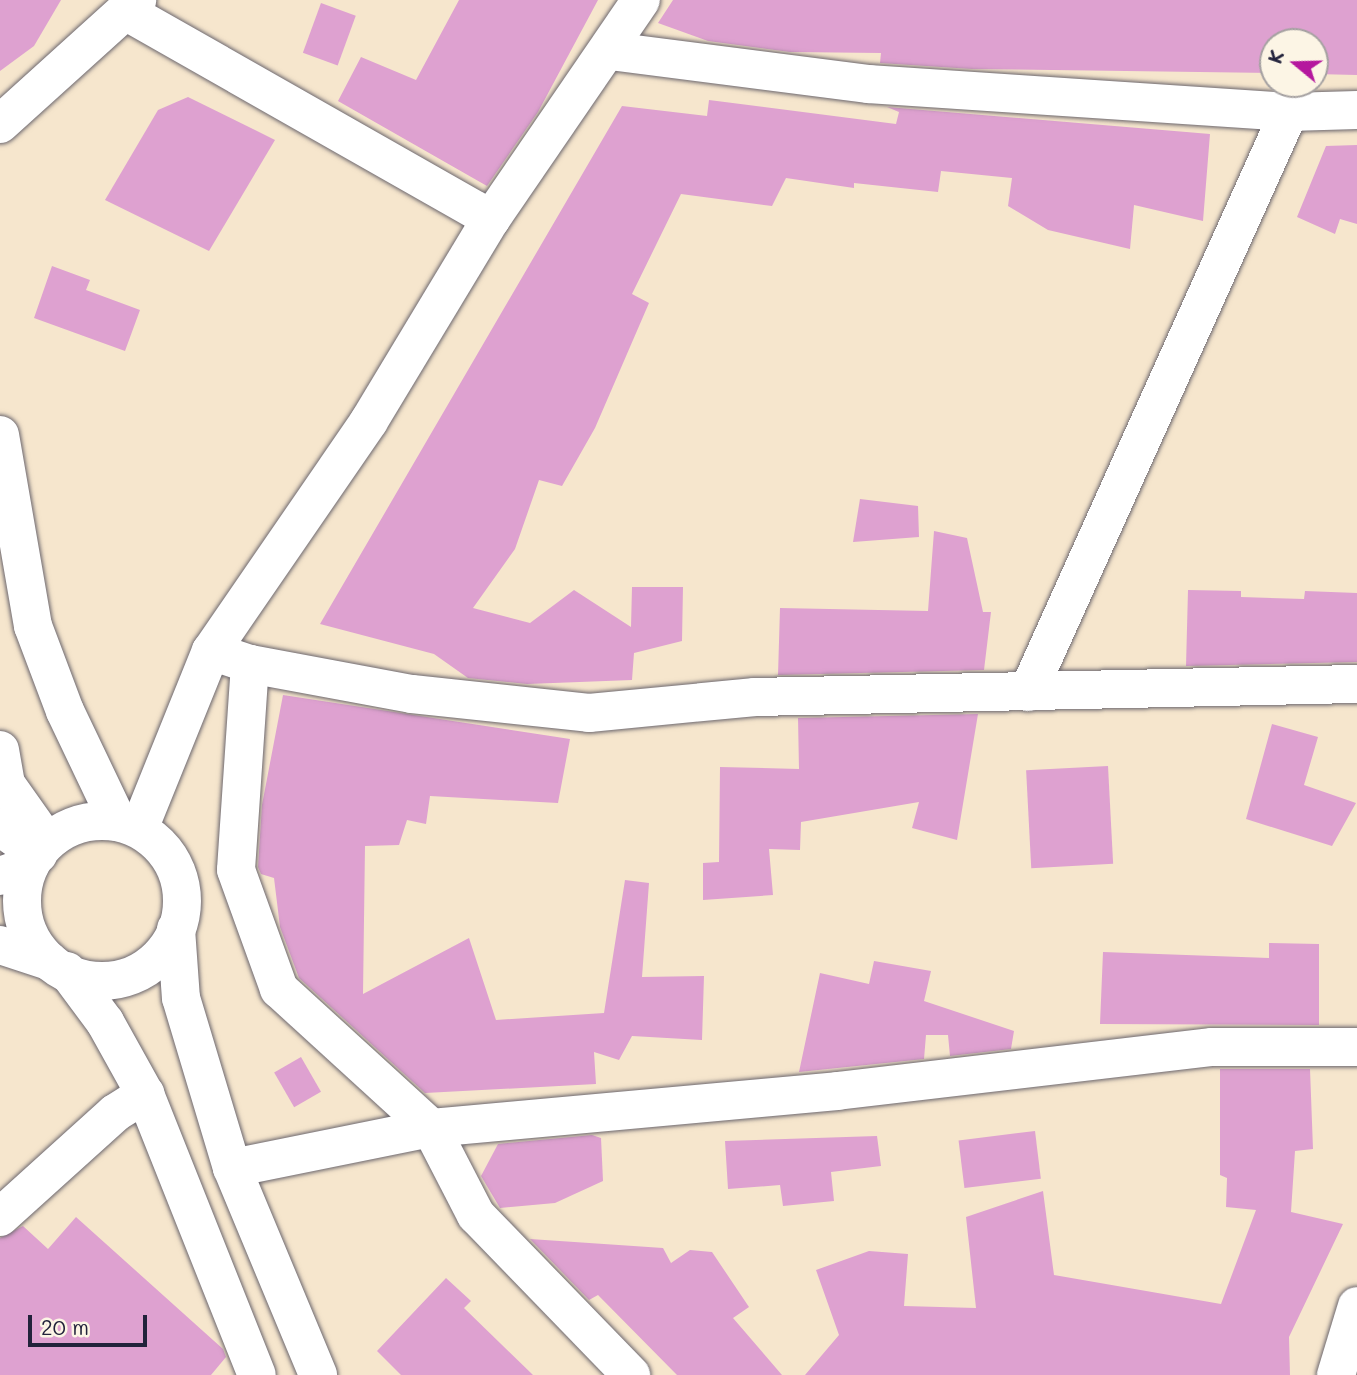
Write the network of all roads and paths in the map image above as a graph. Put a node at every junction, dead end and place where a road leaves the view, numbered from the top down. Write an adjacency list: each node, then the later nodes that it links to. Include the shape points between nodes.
1 (641, 0): 3 (street)
2 (132, 6): 6 (street); 7 (street)
3 (611, 51): 5 (street, via 868,83); 7 (street)
4 (1357, 110): 5 (street)
5 (1289, 112): 12 (street)
6 (0, 124)
7 (491, 219): 9 (street, via 369,421)
8 (0, 435): 14 (street, via 33,626 65,711)
9 (211, 651): 10 (street); 14 (street)
10 (250, 664): 12 (street, via 412,694 589,713 755,697); 22 (street, via 236,870 279,989)
11 (1357, 684): 12 (street)
12 (1028, 692)
13 (0, 750): 16 (street)
14 (128, 825): 16 (street, via 90,821 68,828); 17 (street, via 161,846 176,870 183,903)
15 (0, 827): 16 (street)
16 (29, 859): 19 (street, via 22,893 24,921)
17 (176, 929): 19 (street, via 158,958 116,980 80,979); 23 (street, via 181,998)
18 (0, 945): 19 (street)
19 (58, 966): 21 (street, via 105,1022)
20 (1357, 1048): 22 (street, via 1212,1047 837,1091)
21 (145, 1094): 24 (street, via 116,1113); 26 (street)
22 (431, 1128): 23 (street); 28 (street, via 477,1215)
23 (232, 1168): 27 (street)
24 (0, 1217)
25 (1357, 1306): 29 (street)
26 (257, 1375)
27 (318, 1375)
28 (631, 1375)
29 (1336, 1375)

